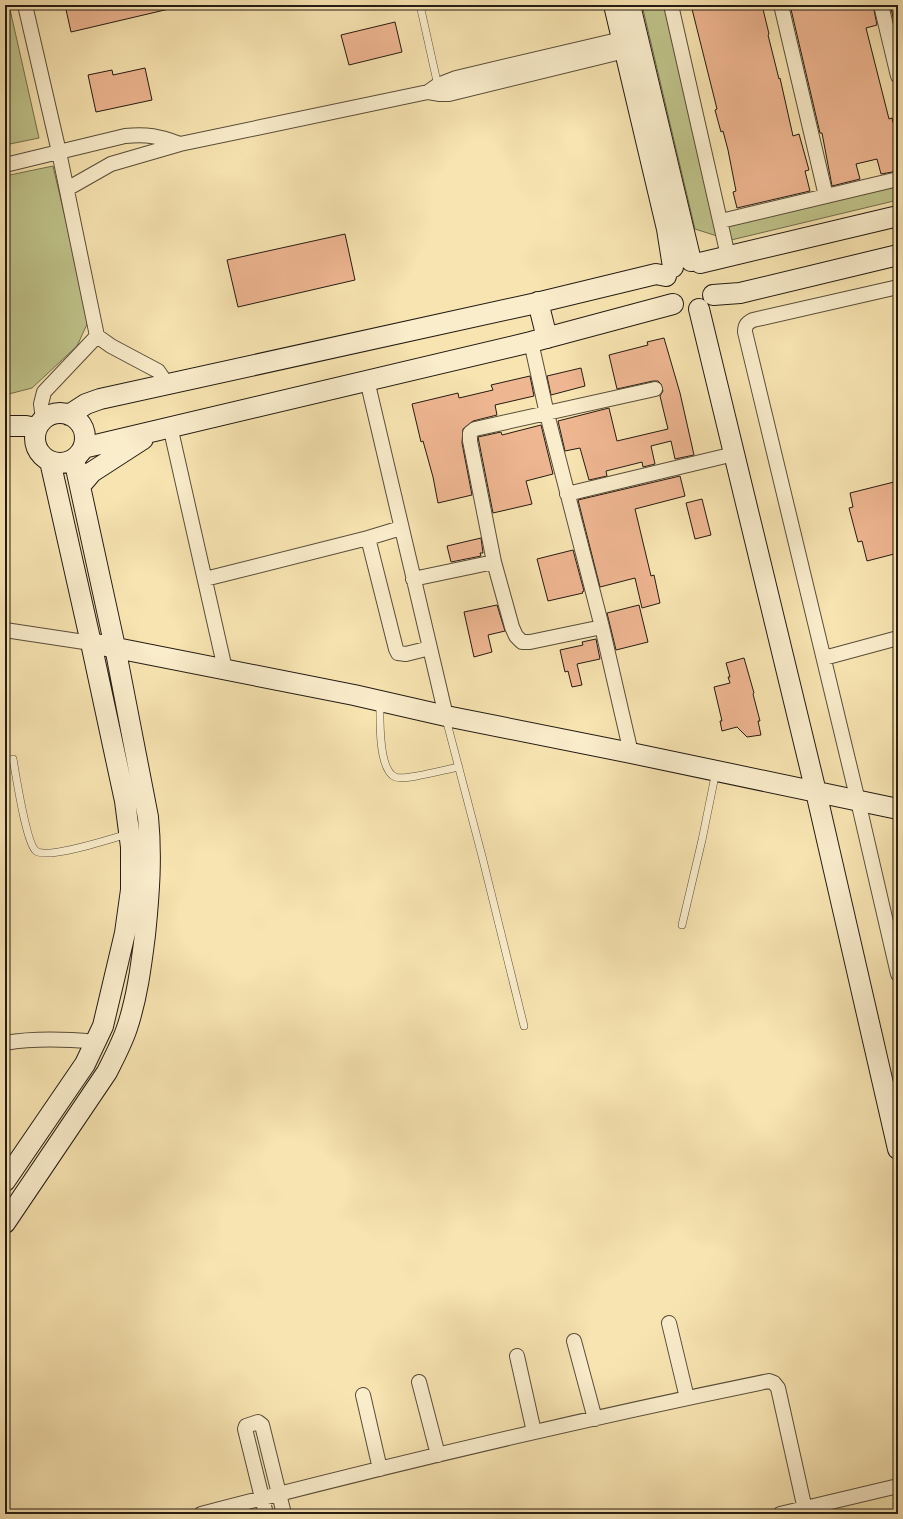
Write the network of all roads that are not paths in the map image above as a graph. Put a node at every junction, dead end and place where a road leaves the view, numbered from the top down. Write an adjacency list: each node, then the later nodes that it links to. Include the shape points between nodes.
1 (25, 5): 12 (street)
2 (420, 5): 10 (lane)
3 (614, 5): 8 (main road)
4 (630, 5): 21 (main road)
5 (671, 5): 18 (street)
6 (781, 5): 16 (street)
7 (881, 5): 9 (street)
8 (623, 45): 10 (street, via 449,94); 21 (main road, via 667,229)
9 (898, 76)
10 (435, 90): 11 (street)
11 (180, 144): 12 (street, via 161,137 138,135); 15 (street, via 111,164)
12 (60, 152): 13 (street); 15 (street)
13 (5, 165)
14 (898, 179): 16 (street)
15 (67, 189): 26 (street)
16 (826, 196): 18 (street)
17 (898, 216): 20 (main road)
18 (721, 221): 20 (street)
19 (898, 255): 24 (main road)
20 (728, 256): 21 (main road)
21 (683, 266): 23 (main road); 24 (main road, via 707,267 713,276 715,286); 25 (main road, via 665,286 666,295)
22 (898, 287): 52 (street, via 753,320 745,326)
23 (538, 302): 27 (main road); 29 (main road)
24 (706, 302): 25 (main road, via 690,311); 37 (main road)
25 (673, 304): 27 (main road)
26 (97, 336): 29 (street, via 158,370); 33 (street, via 44,392)
27 (539, 340): 28 (main road); 32 (street)
28 (367, 380): 35 (main road); 41 (street)
29 (167, 384): 31 (main road, via 100,399)
30 (655, 389): 32 (street)
31 (70, 414): 33 (main road, via 49,415); 36 (main road, via 84,432 85,440)
32 (547, 414): 40 (street); 43 (street, via 475,429 470,433)
33 (40, 424): 34 (main road); 38 (main road, via 34,436 35,444 43,457)
34 (5, 426)
35 (165, 428): 36 (main road); 39 (main road, via 115,456 92,472); 44 (street)
36 (78, 453): 38 (main road, via 66,462); 39 (main road)
37 (734, 454): 40 (street); 60 (main road)
38 (50, 461): 49 (main road)
39 (80, 486): 50 (main road)
40 (567, 494): 46 (street)
41 (401, 528): 42 (street); 45 (street)
42 (368, 538): 44 (street); 51 (street, via 398,653 406,654)
43 (494, 562): 45 (street); 46 (street, via 512,626 522,642)
44 (205, 579): 53 (street)
45 (413, 579): 51 (street)
46 (602, 626): 56 (street)
47 (5, 630): 49 (street)
48 (898, 638): 52 (street)
49 (92, 643): 50 (main road); 63 (main road, via 125,801)
50 (115, 647): 53 (main road); 71 (main road, via 150,839 148,906 137,991 127,1028 107,1072)
51 (430, 648): 55 (street)
52 (824, 658): 61 (street)
53 (225, 669): 54 (main road)
54 (380, 701): 55 (main road); 58 (lane, via 380,742 390,773 396,777 408,777)
55 (446, 716): 56 (main road); 58 (lane)
56 (631, 753): 59 (main road)
57 (13, 759): 63 (lane, via 26,825 36,851 47,853 68,850)
58 (459, 767): 66 (lane)
59 (716, 771): 60 (main road); 64 (lane)
60 (816, 792): 61 (main road); 69 (main road)
61 (858, 801): 62 (main road); 65 (street)
62 (898, 809)
63 (129, 834): 67 (main road, via 131,890 125,933 103,1026)
64 (682, 925)
65 (898, 974)
66 (524, 1026)
67 (95, 1042): 68 (street, via 37,1039); 70 (main road, via 84,1064)
68 (5, 1043)
69 (898, 1149)
70 (5, 1181)
71 (5, 1223)
72 (669, 1323): 77 (street)
73 (574, 1341): 78 (street)
74 (517, 1356): 79 (street)
75 (419, 1382): 80 (street)
76 (364, 1395): 81 (street)
77 (686, 1398): 78 (street); 85 (street, via 769,1381 774,1383 778,1388)
78 (595, 1419): 79 (street)
79 (534, 1432): 80 (street)
80 (438, 1455): 81 (street)
81 (380, 1469): 83 (street)
82 (898, 1486): 85 (street)
83 (279, 1494): 84 (street); 84 (street, via 262,1425 258,1422 248,1424 246,1429); 88 (street)
84 (262, 1498): 86 (street); 87 (street)
85 (806, 1511): 89 (street)
86 (201, 1514)
87 (266, 1514)
88 (284, 1514)
89 (780, 1514)

